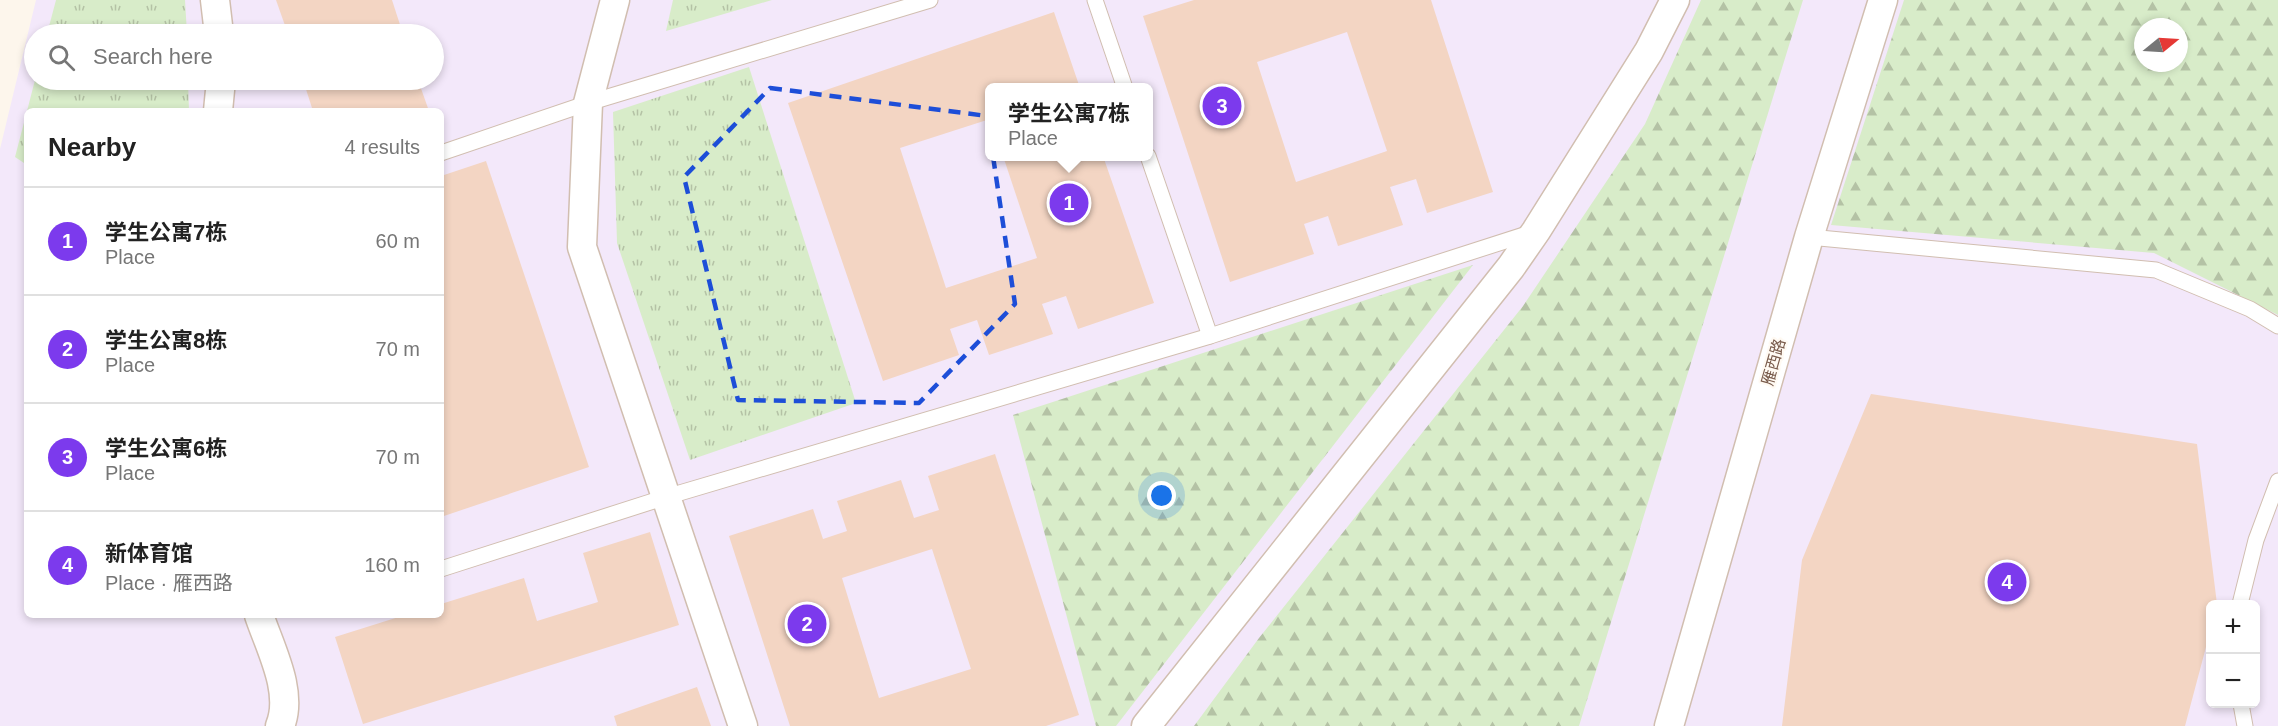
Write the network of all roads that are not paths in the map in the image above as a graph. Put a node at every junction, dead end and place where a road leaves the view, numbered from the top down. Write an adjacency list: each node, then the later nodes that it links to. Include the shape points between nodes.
1 (215, 0): 7 (street)
2 (615, 0): 10 (street)
3 (930, 0): 10 (lane)
4 (1095, 0): 8 (lane)
5 (1675, 0): 14 (street, via 1650,51)
6 (1883, 0): 15 (street, 雁西路)
7 (218, 24)
8 (1124, 83)
9 (220, 90): 11 (street)
10 (588, 104): 12 (lane); 19 (street, via 582,247)
11 (218, 108)
12 (444, 152)
13 (1151, 161): 17 (lane)
14 (1536, 231): 17 (lane); 26 (street)
15 (1809, 237): 16 (lane, via 2156,270 2250,309); 27 (street, 雁西路)
16 (2278, 326)
17 (1210, 336): 19 (lane)
18 (2278, 481): 21 (lane, via 2256,540)
19 (666, 497): 20 (lane); 25 (street)
20 (444, 568)
21 (2241, 600)
22 (259, 618): 24 (street, via 285,695)
23 (2242, 708): 28 (lane)
24 (280, 726)
25 (743, 726)
26 (1146, 726)
27 (1669, 726)
28 (2245, 726)

